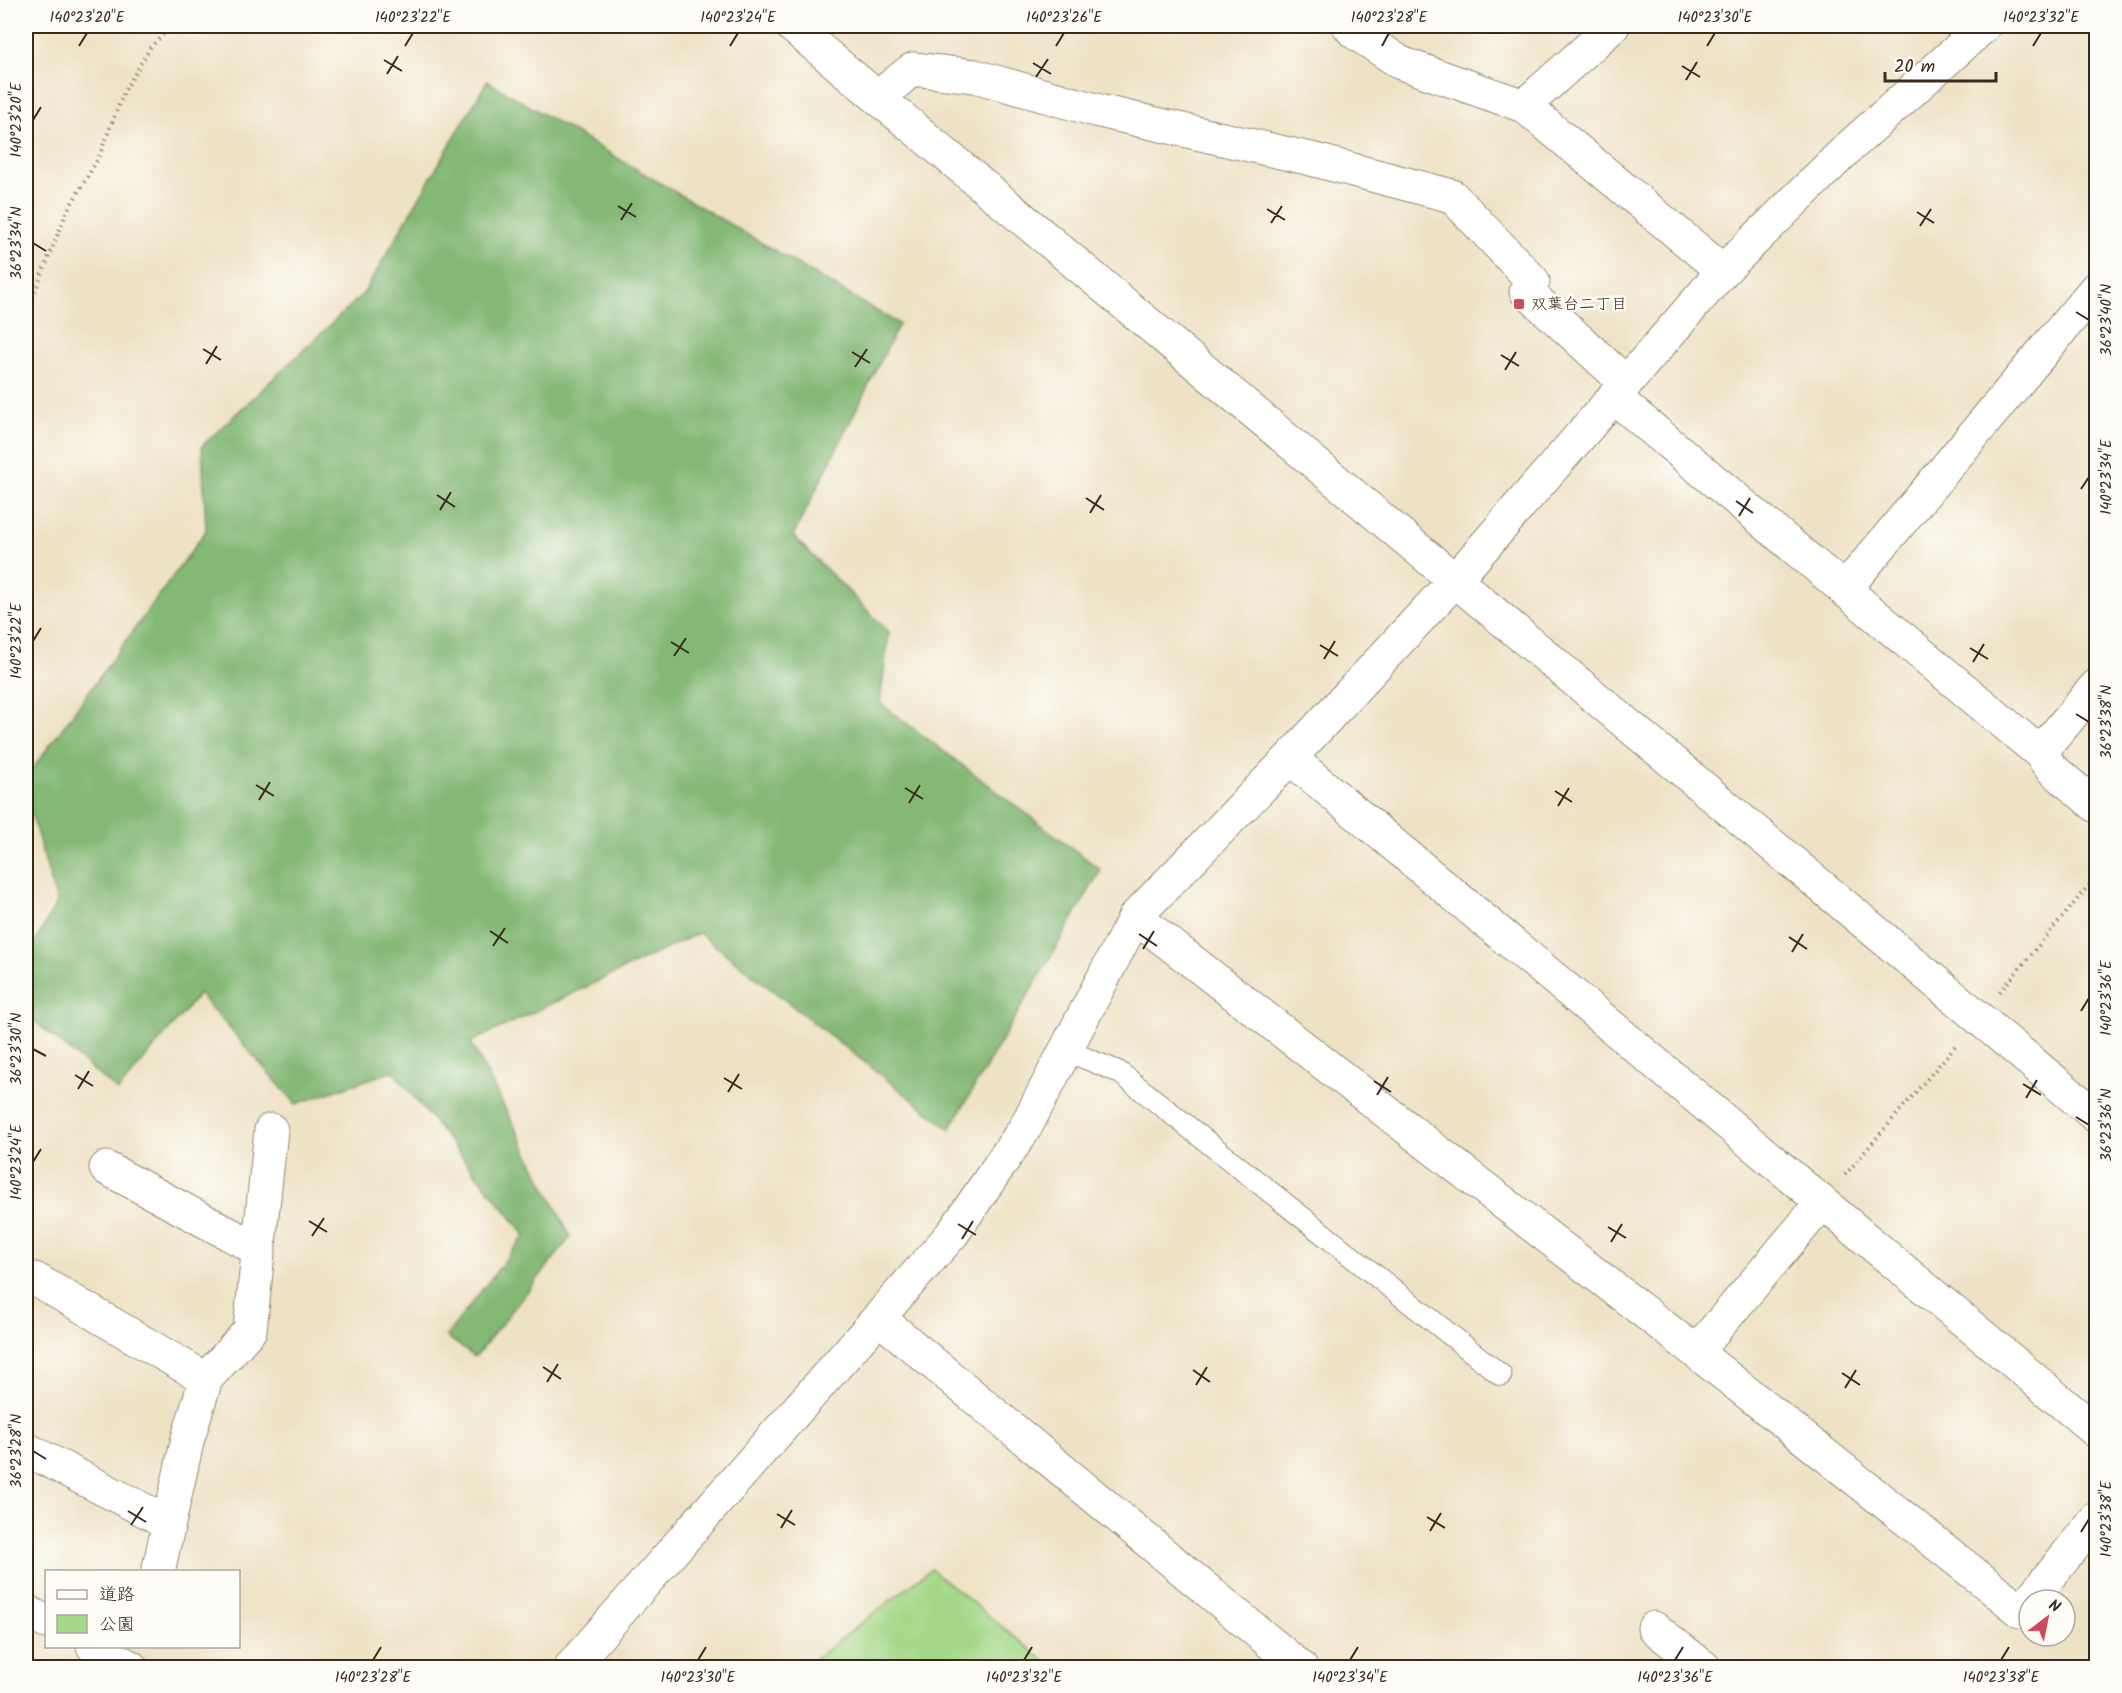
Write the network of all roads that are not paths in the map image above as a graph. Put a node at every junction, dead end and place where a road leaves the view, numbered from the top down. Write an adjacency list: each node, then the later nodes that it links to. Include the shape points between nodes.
1 (792, 26): 5 (street)
2 (1349, 26): 6 (street, via 1401,63)
3 (1612, 26): 6 (street)
4 (1984, 26): 7 (street, via 1845,151)
5 (878, 97): 9 (street, via 913,69 975,76 1099,111 1452,196 1533,281 1526,291); 10 (street)
6 (1524, 106): 7 (street)
7 (1723, 271): 9 (street)
8 (2097, 288): 11 (street)
9 (1620, 390): 10 (street); 11 (street)
10 (1456, 579): 14 (street); 18 (street)
11 (1844, 590): 13 (street)
12 (2097, 686): 13 (street)
13 (2040, 753): 15 (street, via 2051,768)
14 (1290, 758): 16 (street); 21 (street)
15 (2097, 806)
16 (1135, 917): 17 (street); 25 (street)
17 (1065, 1050): 24 (street, via 1025,1128 953,1233); 26 (lane, via 1119,1072)
18 (2097, 1116)
19 (271, 1130): 22 (street)
20 (106, 1168): 22 (street)
21 (1832, 1191): 25 (street); 28 (street)
22 (259, 1250): 27 (street, via 250,1330)
23 (35, 1279): 27 (street)
24 (880, 1319): 41 (street); 42 (street)
25 (1696, 1352): 34 (street)
26 (1501, 1375)
27 (206, 1379): 31 (street)
28 (2097, 1431)
29 (26, 1449): 31 (street)
30 (2097, 1519): 33 (street)
31 (169, 1523): 32 (street)
32 (158, 1570)
33 (2041, 1588)
34 (2017, 1608)
35 (26, 1611): 36 (street)
36 (45, 1621)
37 (1654, 1628): 43 (street)
38 (95, 1648): 40 (street)
39 (141, 1648): 40 (street)
40 (134, 1668)
41 (570, 1668)
42 (1301, 1668)
43 (1706, 1668)

